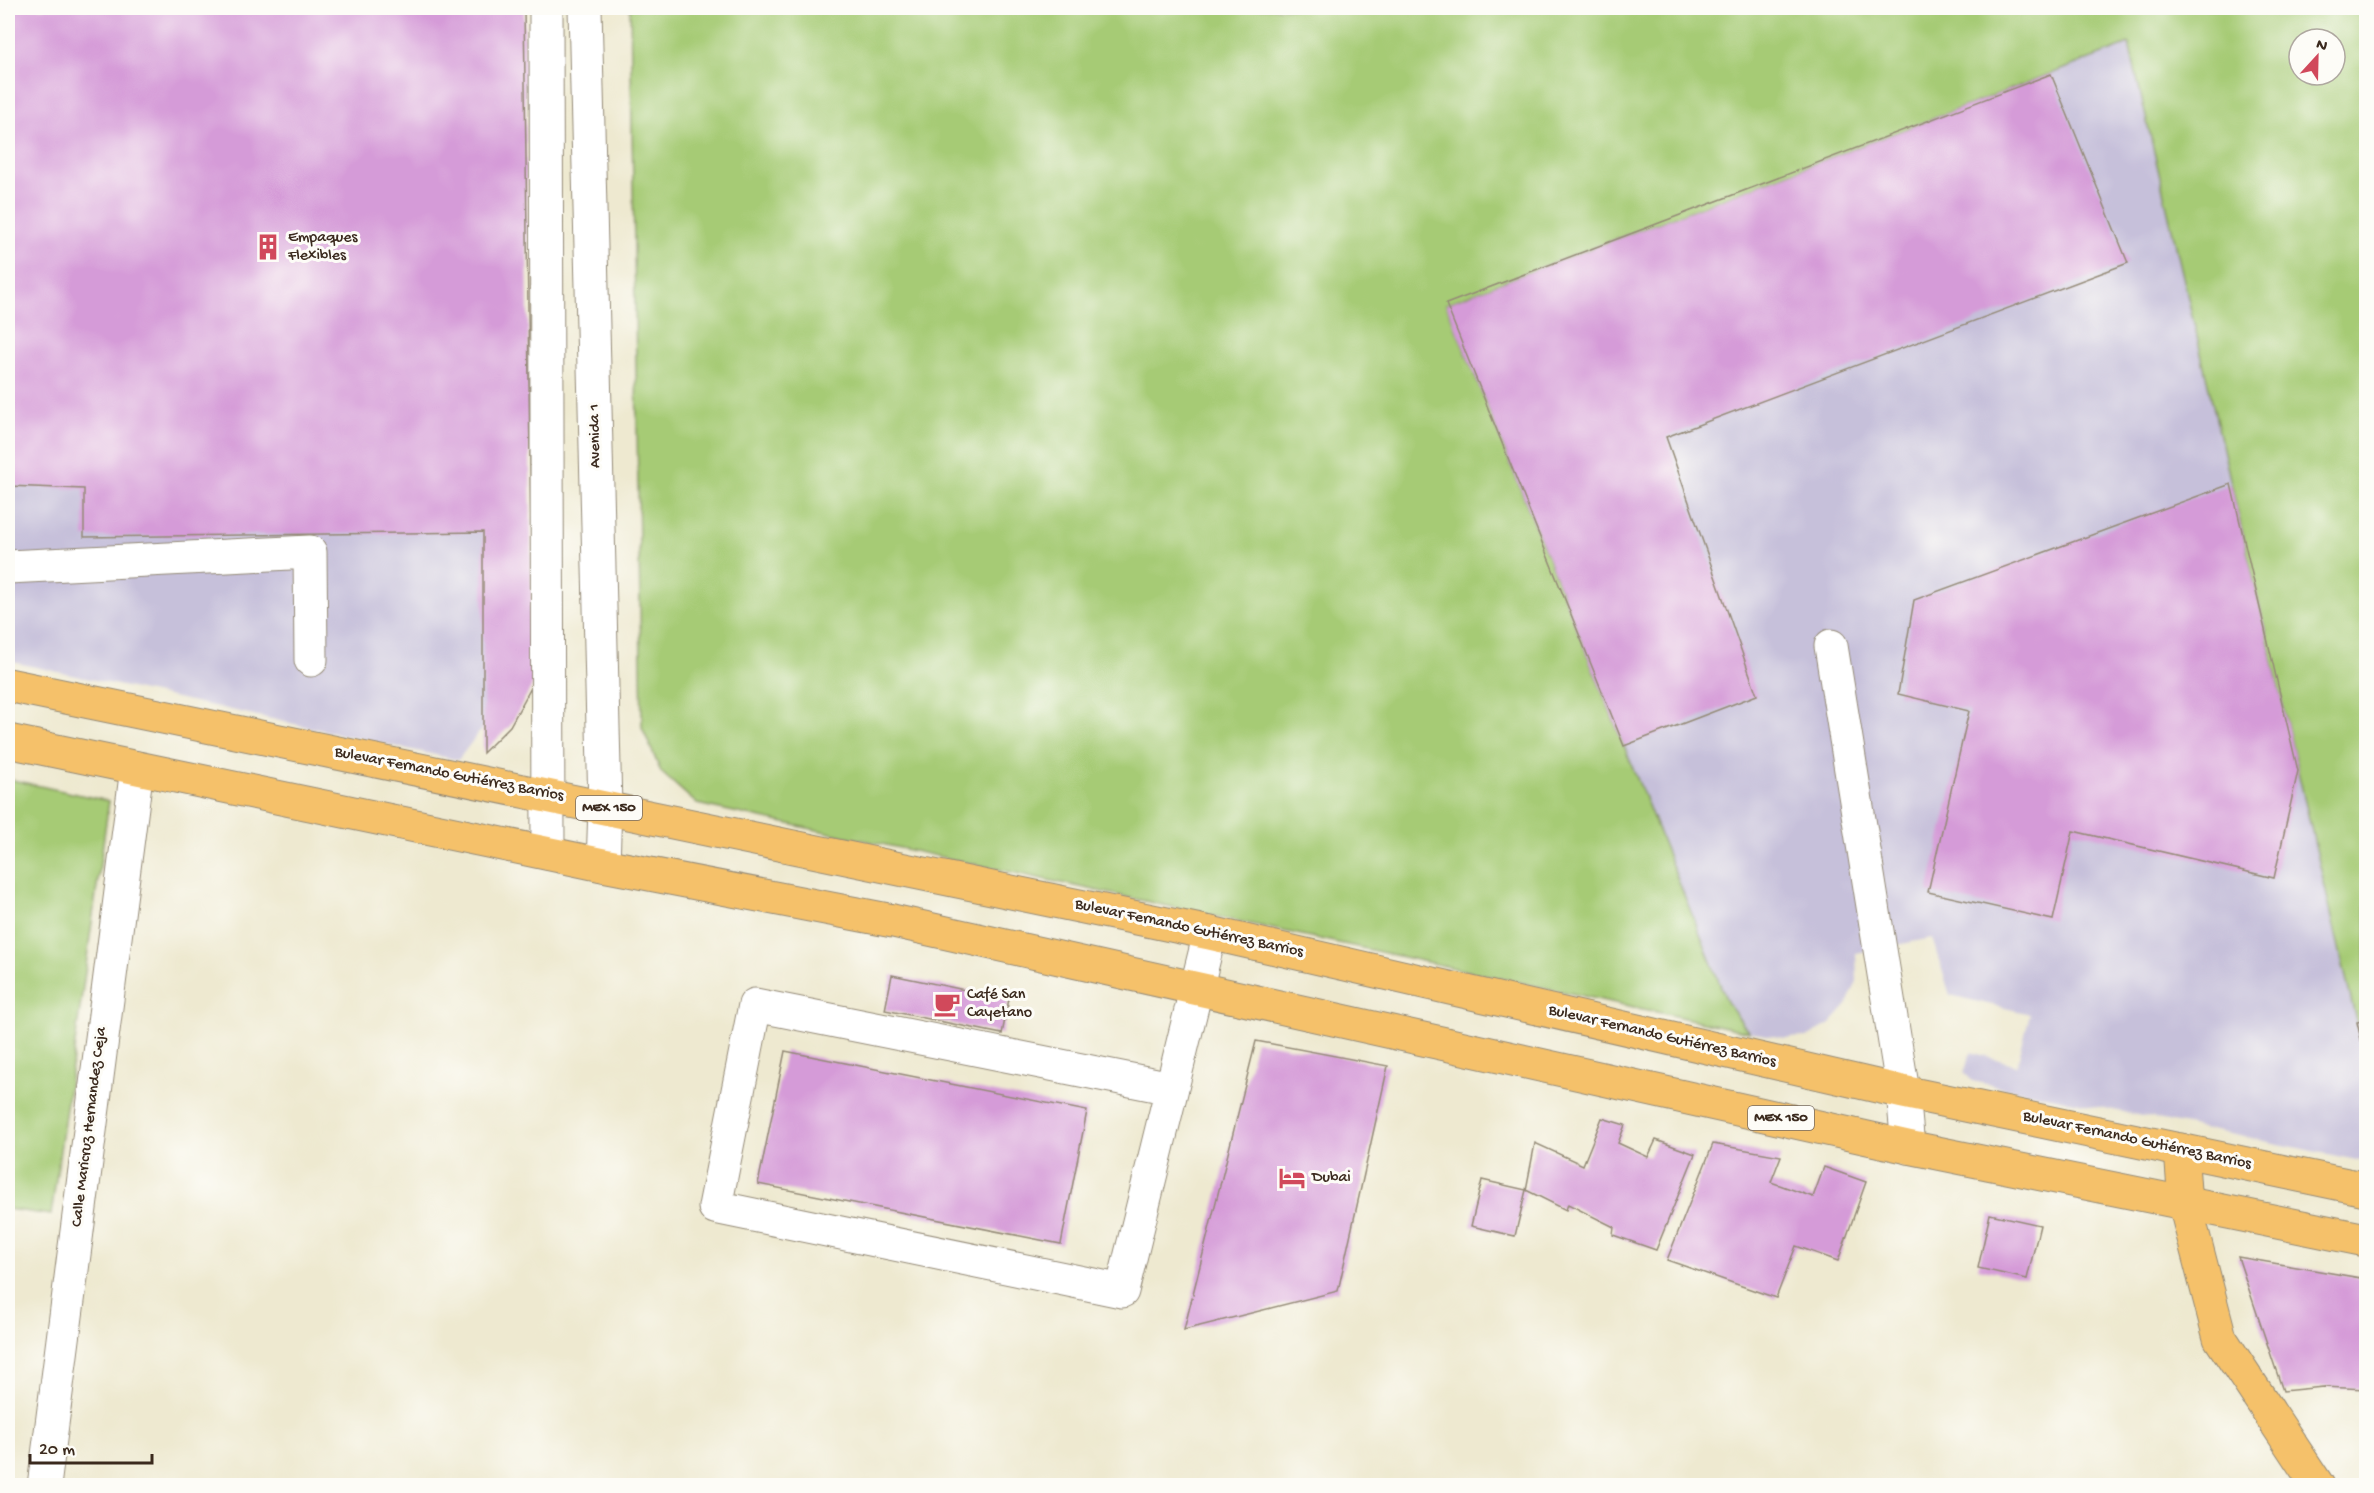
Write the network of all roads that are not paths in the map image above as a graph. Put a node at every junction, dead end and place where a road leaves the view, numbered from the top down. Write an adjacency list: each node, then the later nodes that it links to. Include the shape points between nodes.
1 (546, 8): 9 (street)
2 (585, 8): 10 (street, Avenida 1)
3 (8, 567): 5 (street, via 310,552)
4 (1831, 646): 16 (street)
5 (311, 660)
6 (8, 685): 9 (main road, Bulevar Fernando Gutiérrez Barrios / MEX 150)
7 (8, 741): 8 (main road, MEX 150)
8 (137, 768): 11 (main road, MEX 150); 22 (street, Calle Maricruz Hernandez Ceja)
9 (549, 795): 10 (main road, Bulevar Fernando Gutiérrez Barrios / MEX 150); 11 (street)
10 (606, 807): 12 (street, Avenida 1); 13 (main road, Bulevar Fernando Gutiérrez Barrios / MEX 150)
11 (548, 853): 12 (main road, MEX 150)
12 (603, 864): 14 (main road, MEX 150, via 893,921)
13 (1210, 933): 14 (street); 16 (main road, Bulevar Fernando Gutiérrez Barrios / MEX 150)
14 (1197, 988): 15 (street); 17 (main road, MEX 150)
15 (1172, 1088): 15 (street, via 755,1005 715,1207 1122,1291)
16 (1903, 1092): 17 (street); 18 (main road, Bulevar Fernando Gutiérrez Barrios / MEX 150)
17 (1908, 1147): 20 (main road, MEX 150)
18 (2181, 1150): 19 (main road, Bulevar Fernando Gutiérrez Barrios / MEX 150); 20 (main road)
19 (2367, 1188)
20 (2185, 1204): 21 (main road, MEX 150); 23 (main road, via 2220,1338)
21 (2367, 1240)
22 (44, 1485)
23 (2318, 1485)

